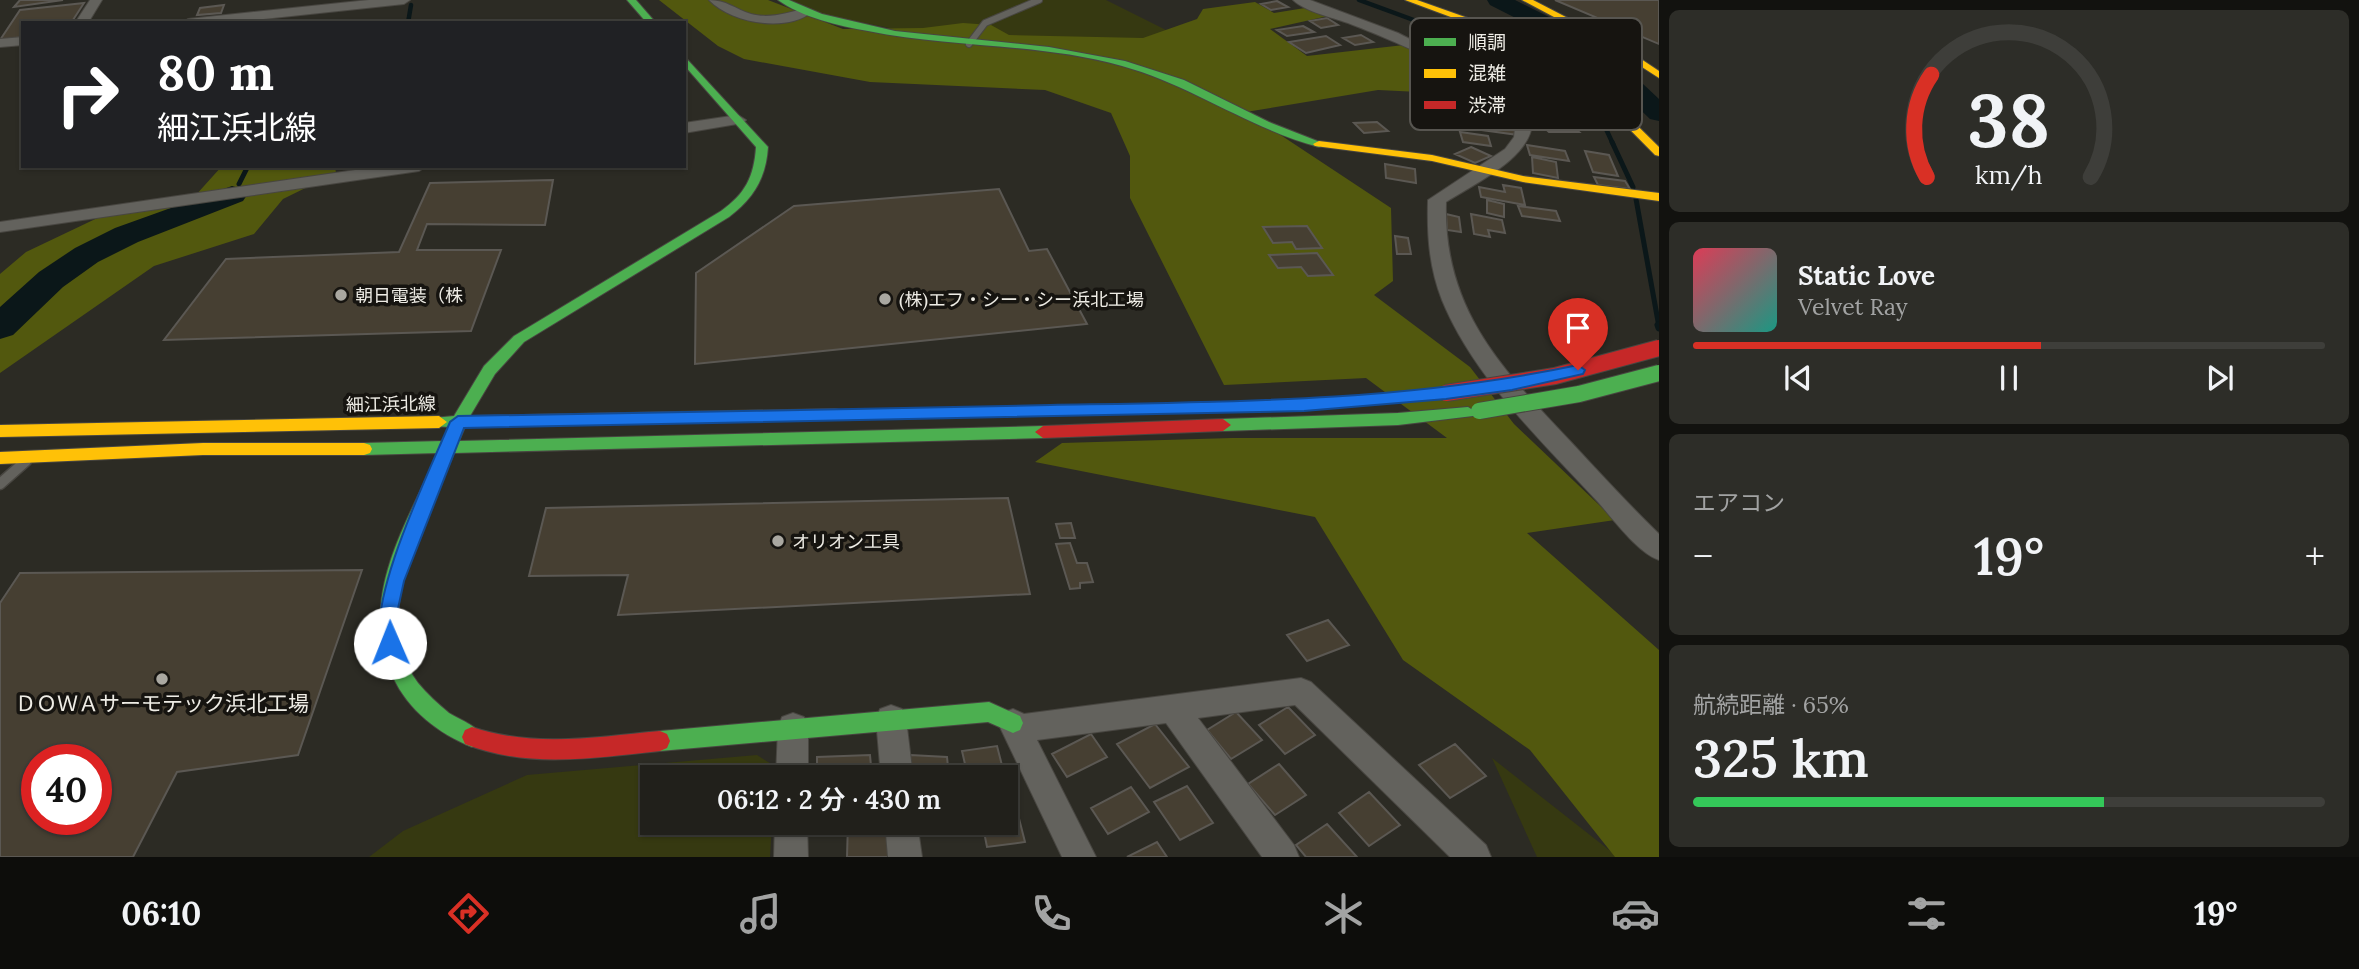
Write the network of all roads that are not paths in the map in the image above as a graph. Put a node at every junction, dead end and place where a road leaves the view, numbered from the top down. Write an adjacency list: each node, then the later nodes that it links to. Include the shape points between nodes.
1 (96, 0): 13 (street)
2 (404, 0): 14 (street)
3 (631, 0): 15 (street)
4 (715, 0): 10 (street, via 738,16 755,20)
5 (782, 0): 10 (street)
6 (1039, 0): 18 (lane, via 985,23)
7 (1299, 0): 19 (street)
8 (1409, 0): 11 (street)
9 (1526, 0): 12 (street)
10 (806, 12): 18 (street, via 847,25)
11 (1460, 18)
12 (1561, 18)
13 (82, 21)
14 (207, 21)
15 (650, 21)
16 (21, 41): 17 (street)
17 (0, 43)
18 (968, 44): 29 (street, via 1089,55 1178,81 1290,136 1335,148 1432,158)
19 (1410, 45)
20 (686, 62): 23 (street)
21 (1642, 64): 22 (street)
22 (1659, 75)
23 (738, 121): 24 (street); 36 (street, via 762,147 759,183 742,203 497,355 475,384)
24 (686, 128)
25 (1523, 130): 29 (street, via 1511,152)
26 (1636, 130): 27 (street)
27 (1659, 153)
28 (405, 168): 31 (street)
29 (1481, 170): 30 (street); 42 (street, via 1437,200 1437,244 1452,300 1514,395)
30 (1659, 197)
31 (0, 227)
32 (1659, 348): 34 (street, bridge, via 1555,376)
33 (1659, 373): 38 (street, bridge, via 1579,394 1384,420)
34 (1440, 394)
35 (856, 414): 36 (street, 細江浜北線)
36 (458, 422): 37 (street, 細江浜北線); 38 (street)
37 (0, 431)
38 (448, 449): 39 (street, via 203,449); 46 (street, via 407,544 388,613 390,643 400,675 420,702 446,724 476,739 518,749 559,750)
39 (31, 456): 40 (street); 41 (lane)
40 (0, 457)
41 (0, 484)
42 (1659, 550)
43 (1172, 709): 45 (street); 54 (street); 55 (street, via 1301,691)
44 (891, 719): 45 (street, via 989,712); 46 (street); 48 (street)
45 (1015, 726): 53 (street)
46 (793, 727): 47 (street)
47 (792, 765)
48 (896, 765)
49 (791, 835): 51 (street)
50 (902, 835): 52 (street)
51 (790, 857)
52 (905, 857)
53 (1079, 857)
54 (1282, 857)
55 (1474, 857)

